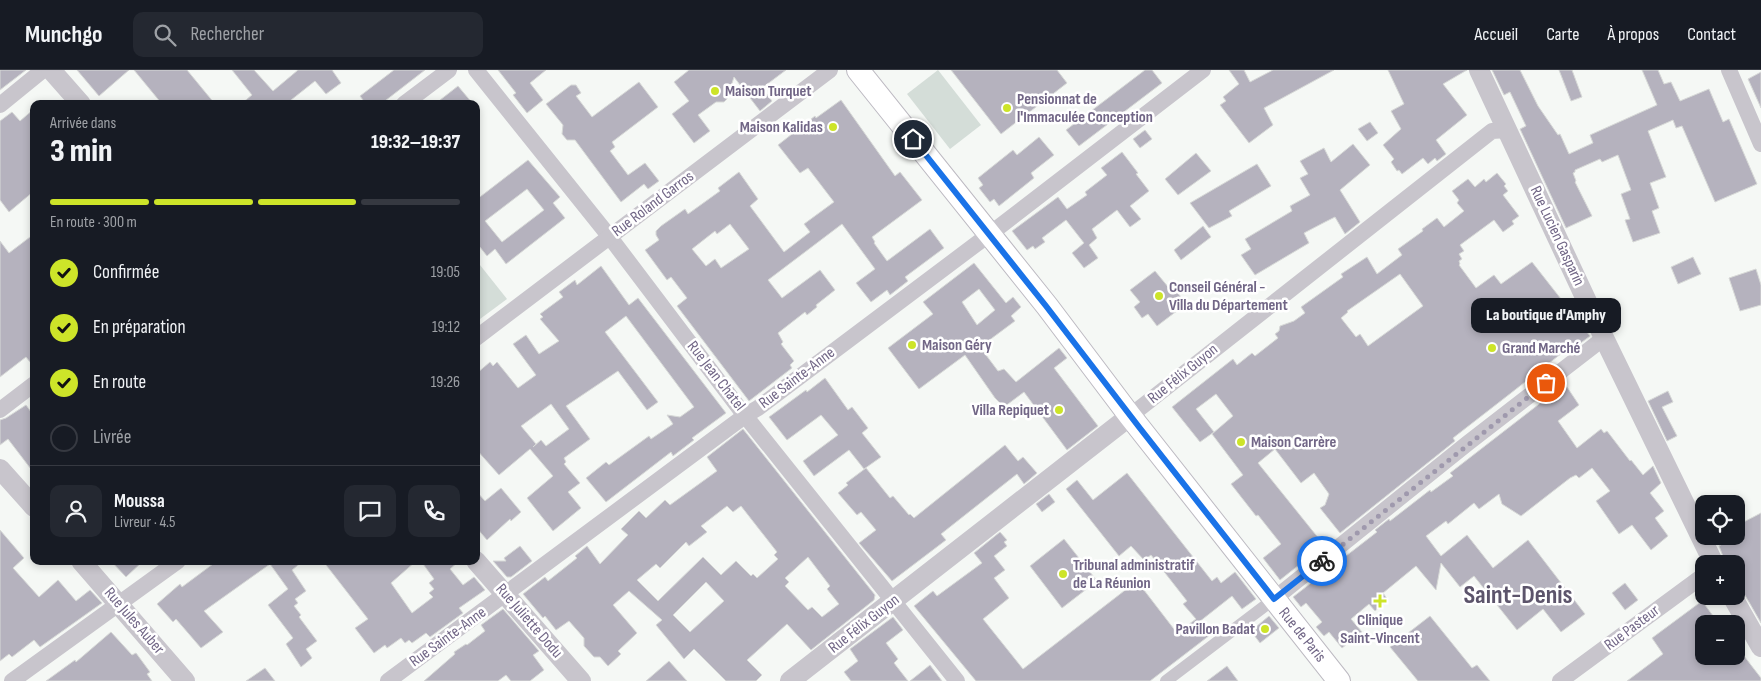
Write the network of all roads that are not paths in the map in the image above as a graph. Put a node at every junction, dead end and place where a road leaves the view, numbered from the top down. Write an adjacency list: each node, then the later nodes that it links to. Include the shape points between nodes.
1 (43, 70): 12 (street)
2 (51, 70): 10 (street)
3 (449, 70): 11 (street)
4 (476, 70): 16 (street, Rue Jean Chatel)
5 (830, 70): 16 (street, Rue Roland Garros)
6 (858, 70): 15 (main road, Rue de Paris)
7 (1203, 70): 15 (street, Rue Sainte-Anne)
8 (1479, 70): 13 (street, Rue Lucien Gasparin)
9 (1729, 70): 14 (street)
10 (77, 100)
11 (409, 100)
12 (0, 105)
13 (1507, 130): 18 (street, Rue Lucien Gasparin); 22 (street, Rue Félix Guyon, via 1492,131)
14 (1761, 144)
15 (989, 235): 21 (street, Rue Sainte-Anne); 22 (main road, Rue de Paris)
16 (610, 236): 17 (street, Rue Roland Garros); 21 (street, Rue Jean Chatel)
17 (480, 335)
18 (1604, 338): 25 (street, Rue Lucien Gasparin); 31 (street)
19 (30, 387): 20 (street)
20 (0, 410)
21 (746, 415): 30 (street, Rue Sainte-Anne); 32 (street, Rue Jean Chatel)
22 (1130, 416): 31 (main road, Rue de Paris); 32 (street, Rue Félix Guyon)
23 (0, 469): 24 (street)
24 (30, 503)
25 (1710, 555)
26 (86, 565): 33 (street, Rue Jules Auber)
27 (173, 565): 33 (street)
28 (480, 565): 30 (street, Rue Juliette Dodu)
29 (1695, 581): 44 (street, Rue Pasteur)
30 (505, 594): 38 (street, Rue Sainte-Anne); 39 (street, Rue Juliette Dodu)
31 (1274, 599): 42 (street); 43 (main road, Rue de Paris)
32 (893, 601): 40 (street, Rue Félix Guyon); 41 (street, Rue Jean Chatel)
33 (120, 604): 36 (street); 37 (street, Rue Jules Auber)
34 (1737, 605): 35 (street)
35 (1761, 647)
36 (12, 681)
37 (185, 681)
38 (388, 681)
39 (581, 681)
40 (790, 681)
41 (958, 681)
42 (1166, 681)
43 (1339, 681)
44 (1560, 681)

